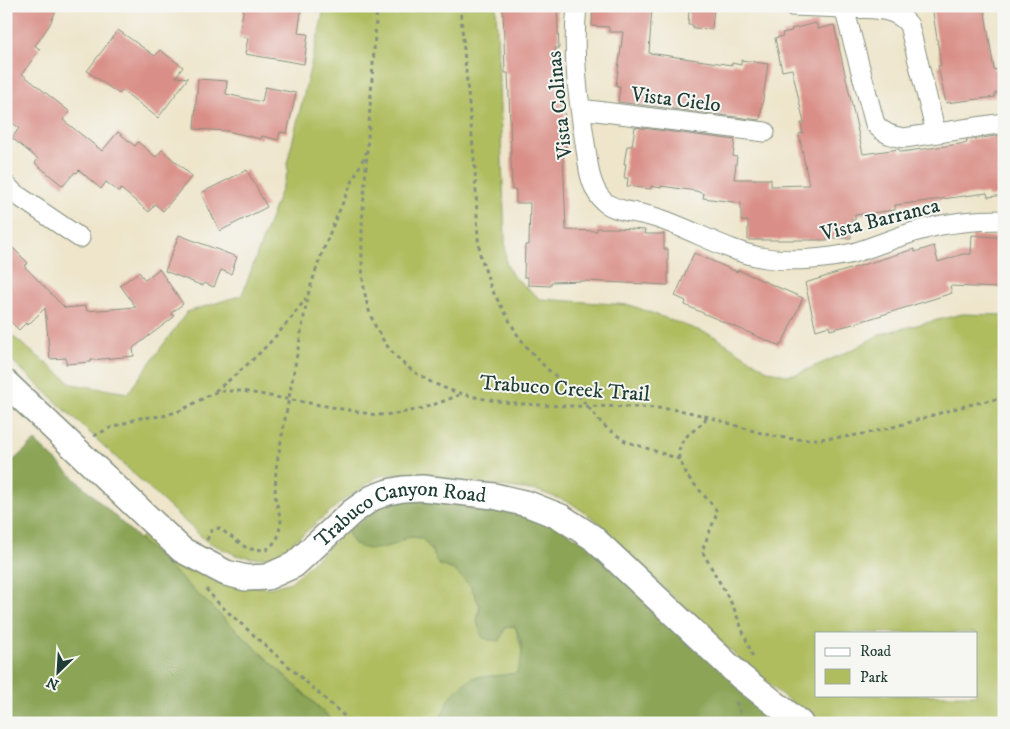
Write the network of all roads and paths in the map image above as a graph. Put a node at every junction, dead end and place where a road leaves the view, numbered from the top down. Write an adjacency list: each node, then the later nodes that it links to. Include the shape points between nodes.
1 (377, 6): 10 (path, Trabuco Creek Trail)
2 (460, 6): 21 (path, via 476,169 478,238 485,272 521,340)
3 (578, 6): 6 (street, Vista Colinas, via 575,66)
4 (792, 6): 5 (street)
5 (844, 8): 9 (street, via 886,10 904,18 909,26); 9 (street, via 875,124 882,132 904,138)
6 (580, 109): 8 (street, Vista Cielo); 12 (street, Vista Colinas, via 592,185)
7 (1004, 123): 9 (street)
8 (765, 132)
9 (936, 133)
10 (368, 148): 15 (path, via 332,226); 18 (path, Trabuco Creek Trail, via 362,244 370,315 384,341 407,365 430,383)
11 (6, 185): 14 (street)
12 (599, 197): 13 (street, Vista Barranca, via 609,206 653,216 727,248 767,258 812,260 844,254 925,228 976,220)
13 (1004, 220)
14 (80, 238)
15 (308, 295): 17 (path, via 264,348); 20 (path)
16 (6, 383): 23 (main road, Trabuco Canyon Road)
17 (213, 393): 20 (path, via 242,391); 23 (path, via 182,410 110,428)
18 (459, 394): 20 (path, via 418,409 387,415); 21 (path, Trabuco Creek Trail, via 522,403)
19 (1004, 398): 22 (path, Trabuco Creek Trail, via 980,401 876,432 813,440 750,431)
20 (288, 400): 25 (path, via 275,482 281,521 278,536 266,550 248,549 219,528 211,532)
21 (586, 406): 22 (path, Trabuco Creek Trail, via 676,410); 24 (path, via 603,425 625,441)
22 (708, 416): 24 (path, via 703,425 680,443)
23 (74, 448): 25 (main road, Trabuco Canyon Road, via 182,550)
24 (679, 459): 26 (path, via 688,477 716,508 717,513 702,550 733,606 753,658)
25 (197, 559): 26 (main road, Trabuco Canyon Road, via 226,573 246,578 267,576 294,565 352,512 372,498 388,492 422,488 494,496 528,504 561,517 592,537); 27 (path, via 200,582 219,604)
26 (741, 677): 28 (main road, Trabuco Canyon Road)
27 (352, 723)
28 (800, 723)

